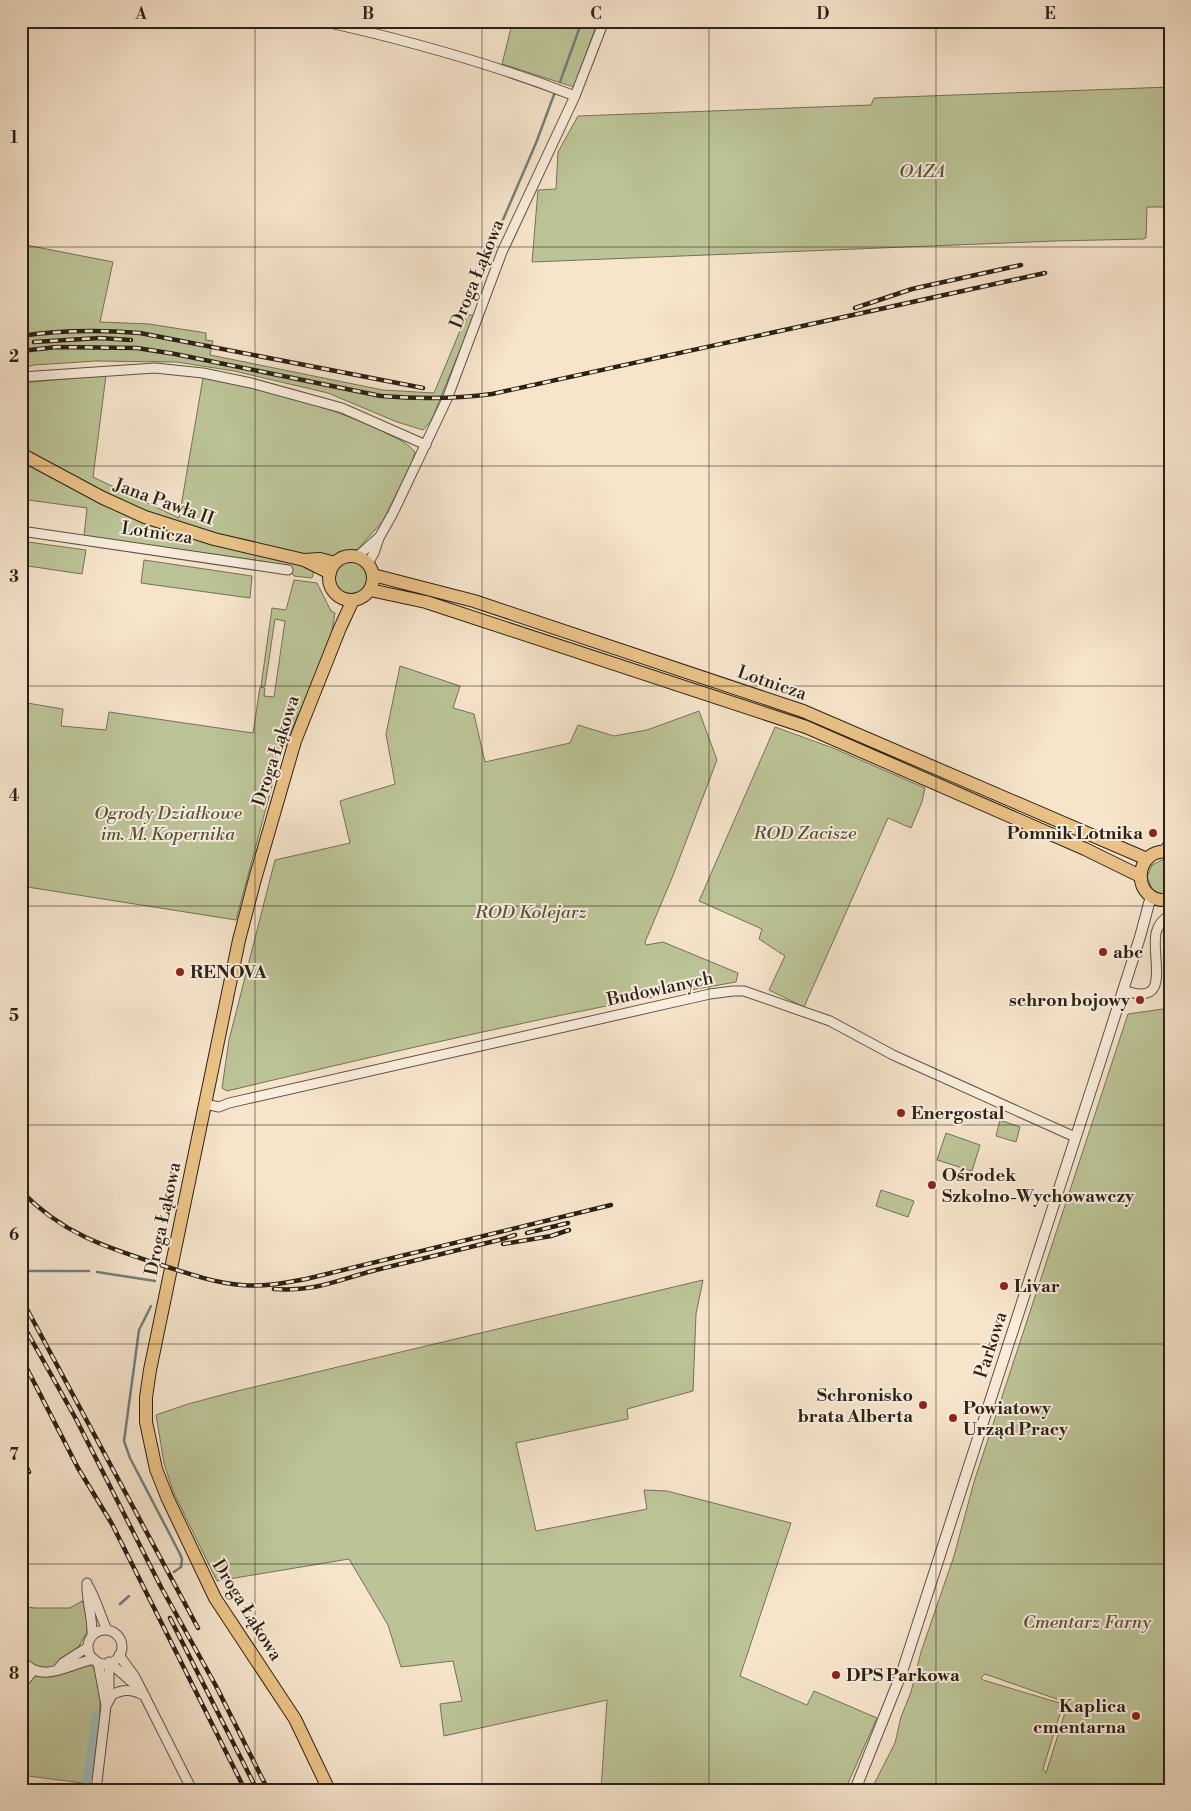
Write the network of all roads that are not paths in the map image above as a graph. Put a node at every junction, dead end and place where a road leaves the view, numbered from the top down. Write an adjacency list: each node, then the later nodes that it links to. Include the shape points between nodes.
1 (321, 21): 3 (street, via 525,76)
2 (604, 21): 3 (street, Droga Łąkowa)
3 (575, 96): 5 (street, Droga Łąkowa, via 502,252 447,399)
4 (21, 377): 5 (street, via 155,368 203,373 342,408)
5 (426, 445): 8 (street, Droga Łąkowa)
6 (21, 454): 9 (main road, Jana Pawła II, via 145,517 214,539)
7 (21, 530): 10 (street, Lotnicza)
8 (366, 565): 9 (main road, via 345,556); 11 (main road, via 372,585); 14 (main road, Lotnicza, via 802,711)
9 (332, 568): 12 (main road, via 329,578 332,589)
10 (288, 570)
11 (370, 590): 12 (main road, via 365,595); 15 (main road, Lotnicza, via 453,610 806,727)
12 (347, 598): 19 (main road, Droga Łąkowa, via 340,628 295,741 282,786 239,940)
13 (1168, 848): 14 (main road)
14 (1147, 859): 15 (main road)
15 (1140, 876): 16 (main road, via 1143,888)
16 (1160, 899): 18 (street, Parkowa, via 1140,937)
17 (1170, 915): 18 (street, via 1156,932 1155,986 1143,995)
18 (1123, 990): 20 (street, Parkowa)
19 (205, 1104): 20 (street, Budowlanych, via 219,1107 701,996 744,991 830,1021 893,1055); 35 (main road, Droga Łąkowa, via 150,1370 146,1397 149,1442 167,1497 215,1598 295,1719)
20 (1075, 1137): 36 (street, Parkowa, via 902,1672)
21 (107, 1630): 22 (street); 22 (street, via 87,1583); 24 (street, via 119,1638)
22 (92, 1636): 23 (street)
23 (88, 1647): 26 (street); 29 (street)
24 (119, 1655): 27 (street); 31 (street)
25 (21, 1659): 28 (street)
26 (96, 1660): 27 (street); 29 (street); 32 (street)
27 (109, 1662): 31 (street); 32 (street)
28 (33, 1670): 29 (street, via 41,1673); 30 (street)
29 (56, 1670)
30 (21, 1685)
31 (143, 1693): 32 (street, via 123,1691 116,1693); 34 (street)
32 (108, 1702): 33 (street)
33 (96, 1790)
34 (192, 1790)
35 (329, 1790)
36 (855, 1790)

